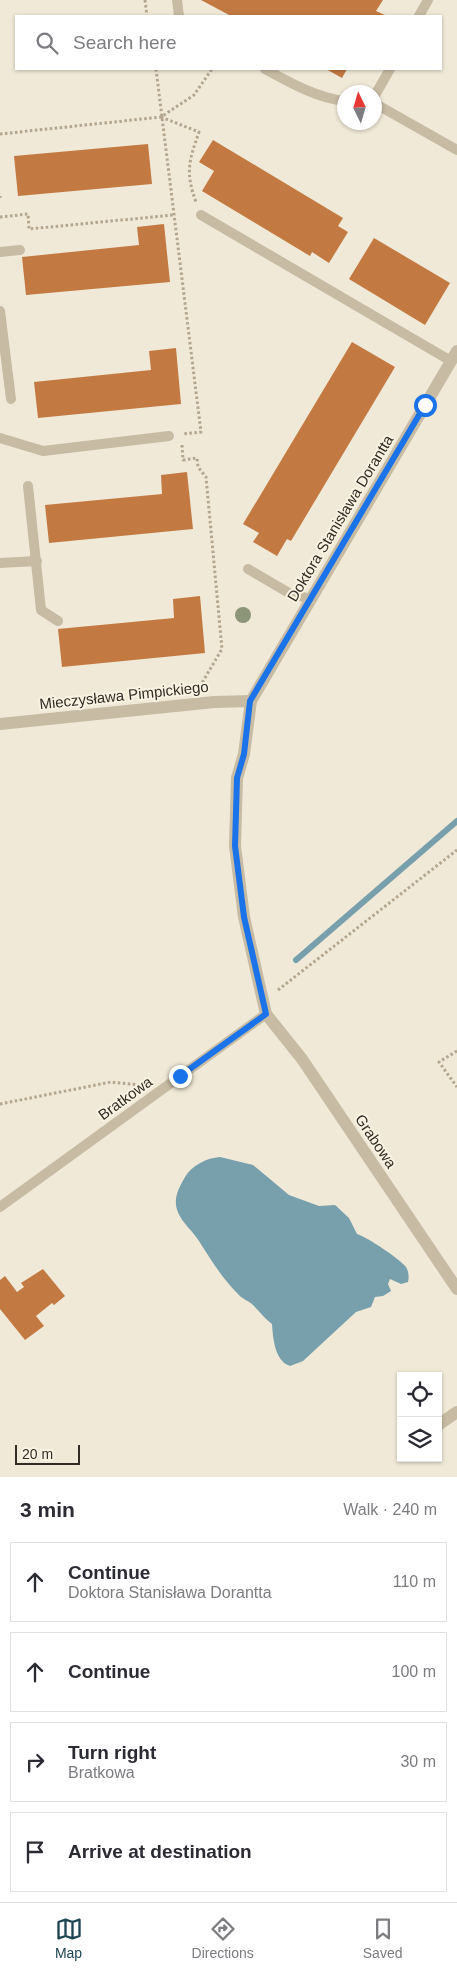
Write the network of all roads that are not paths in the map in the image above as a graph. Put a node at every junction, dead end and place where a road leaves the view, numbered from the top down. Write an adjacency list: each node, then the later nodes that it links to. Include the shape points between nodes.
1 (177, 0): 3 (lane)
2 (428, 0): 4 (lane)
3 (179, 15)
4 (420, 15)
5 (267, 70): 8 (lane, via 306,90)
6 (389, 70): 7 (lane)
7 (381, 85)
8 (337, 100)
9 (382, 108): 10 (lane)
10 (457, 150)
11 (201, 215): 15 (lane)
12 (20, 250): 13 (lane)
13 (0, 252)
14 (0, 311): 16 (lane)
15 (454, 356): 23 (street, Doktora Stanisława Dorantta)
16 (11, 399)
17 (169, 436): 18 (lane, via 43,450)
18 (0, 438)
19 (28, 486): 20 (lane)
20 (37, 561): 21 (lane); 24 (lane, via 41,610)
21 (0, 563)
22 (248, 569): 23 (lane, via 289,592)
23 (310, 599): 25 (street, Doktora Stanisława Dorantta)
24 (58, 621)
25 (250, 701): 26 (street, Mieczysława Pimpickiego); 27 (street, via 244,754 237,778 235,846 244,917)
26 (0, 724)
27 (266, 1014): 28 (lane, Bratkowa); 29 (street, Grabowa, via 302,1059)
28 (0, 1207)
29 (457, 1289)
30 (457, 1412): 31 (street)
31 (442, 1422)

